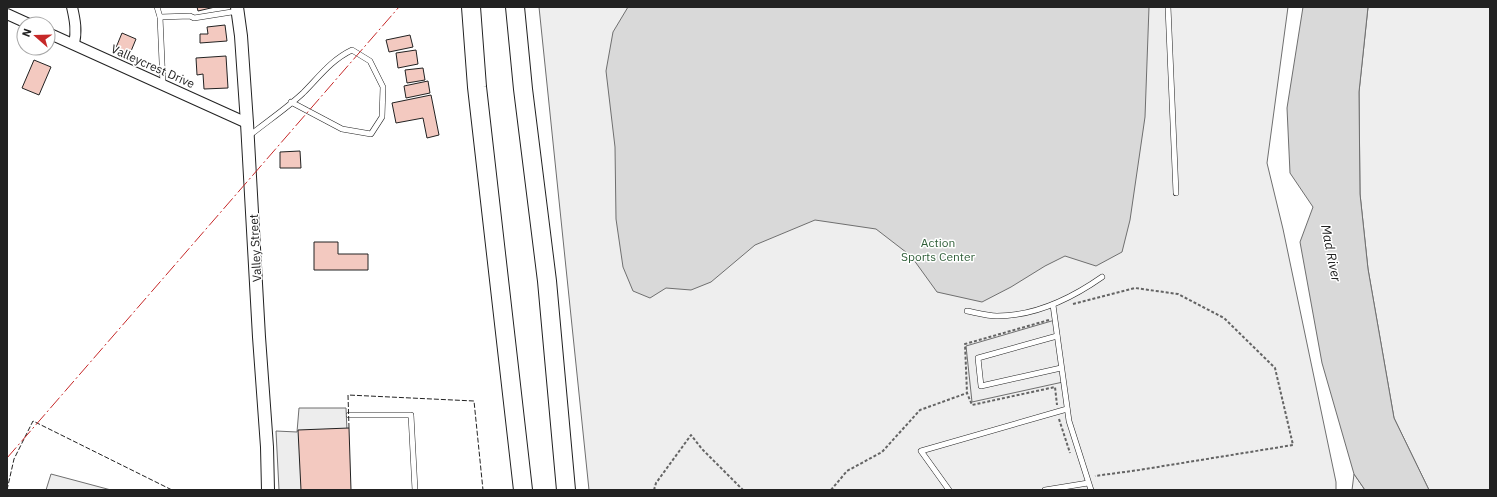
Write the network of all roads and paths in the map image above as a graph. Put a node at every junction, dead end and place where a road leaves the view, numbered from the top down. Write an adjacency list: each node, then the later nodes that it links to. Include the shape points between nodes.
1 (72, 7): 9 (street, via 76,21)
2 (157, 7): 7 (lane)
3 (471, 7): 28 (highway, via 477,87)
4 (515, 7): 29 (highway, via 547,282)
5 (1168, 7): 14 (lane)
6 (238, 9): 7 (lane, via 194,18); 12 (street, Valley Street)
7 (160, 17): 10 (lane)
8 (56, 36): 9 (street, Valleycrest Drive)
9 (74, 44): 10 (street, Valleycrest Drive)
10 (163, 85): 12 (street, Valleycrest Drive)
11 (291, 102): 11 (lane, via 302,94 327,66 352,50 370,61 383,87 382,117 371,134 342,129); 13 (lane)
12 (247, 123): 13 (street, Valley Street)
13 (248, 136): 26 (street, Valley Street)
14 (1176, 193)
15 (1102, 277): 16 (lane, via 1081,292)
16 (1053, 305): 18 (lane, via 1019,314 996,316); 19 (lane)
17 (1069, 305): 24 (path, via 1135,288 1178,294 1224,318 1275,368 1293,445)
18 (967, 311)
19 (1057, 336): 20 (lane); 20 (lane, via 978,358 981,386)
20 (1061, 368): 22 (lane)
21 (967, 393): 32 (path, via 920,410 882,452 847,471)
22 (1067, 409): 25 (lane); 33 (lane, via 921,452)
23 (349, 415): 27 (lane, via 411,415)
24 (1094, 476)
25 (1088, 483): 34 (lane); 35 (lane)
26 (268, 490)
27 (415, 490)
28 (523, 490)
29 (566, 490)
30 (654, 490): 31 (path, via 656,483 691,435)
31 (743, 490)
32 (831, 490)
33 (949, 490)
34 (1045, 490)
35 (1091, 490)

